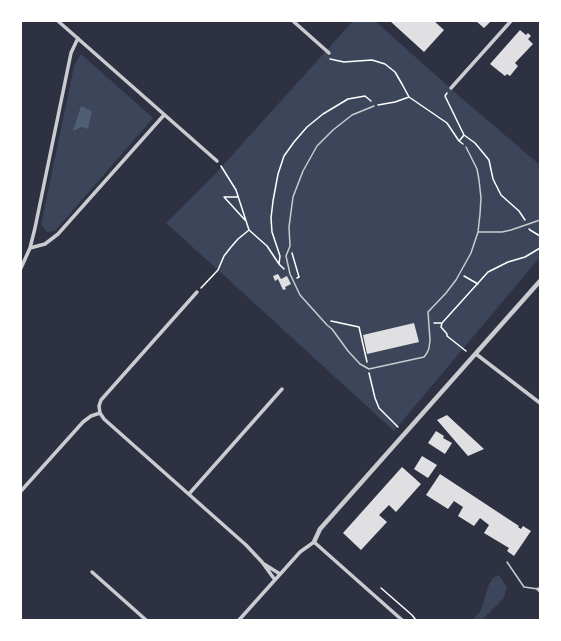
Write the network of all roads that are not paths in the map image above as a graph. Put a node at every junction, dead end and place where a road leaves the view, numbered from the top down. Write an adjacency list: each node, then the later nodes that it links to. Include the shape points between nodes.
1 (58, 21): 4 (street)
2 (293, 21): 5 (street)
3 (511, 21): 6 (street)
4 (78, 38): 8 (street); 13 (street, via 71,52)
5 (329, 53)
6 (451, 88)
7 (374, 106): 12 (lane, via 352,115 333,130 317,146 303,171 294,197 289,227 290,246 286,256 290,274 300,295 360,364 369,369 424,356 430,348 428,312 460,274)
8 (164, 115): 10 (street); 13 (street, via 58,234 45,244)
9 (466, 147): 12 (lane, via 477,169 479,180 481,198)
10 (216, 161)
11 (540, 220): 12 (lane, via 502,232)
12 (478, 232)
13 (30, 248): 14 (street)
14 (21, 268)
15 (540, 281): 17 (street)
16 (197, 292): 20 (street, via 101,400)
17 (476, 354): 19 (street); 23 (street, via 320,529)
18 (282, 389): 22 (street)
19 (540, 403)
20 (100, 413): 21 (street, via 82,422); 22 (street)
21 (21, 491)
22 (189, 494): 24 (street)
23 (314, 542): 27 (street, via 300,552); 32 (street)
24 (262, 562): 27 (street); 28 (street)
25 (507, 562): 29 (lane, via 524,587)
26 (92, 572): 30 (street)
27 (280, 574): 28 (street)
28 (275, 580): 31 (street)
29 (539, 590)
30 (146, 620)
31 (239, 620)
32 (402, 620)

